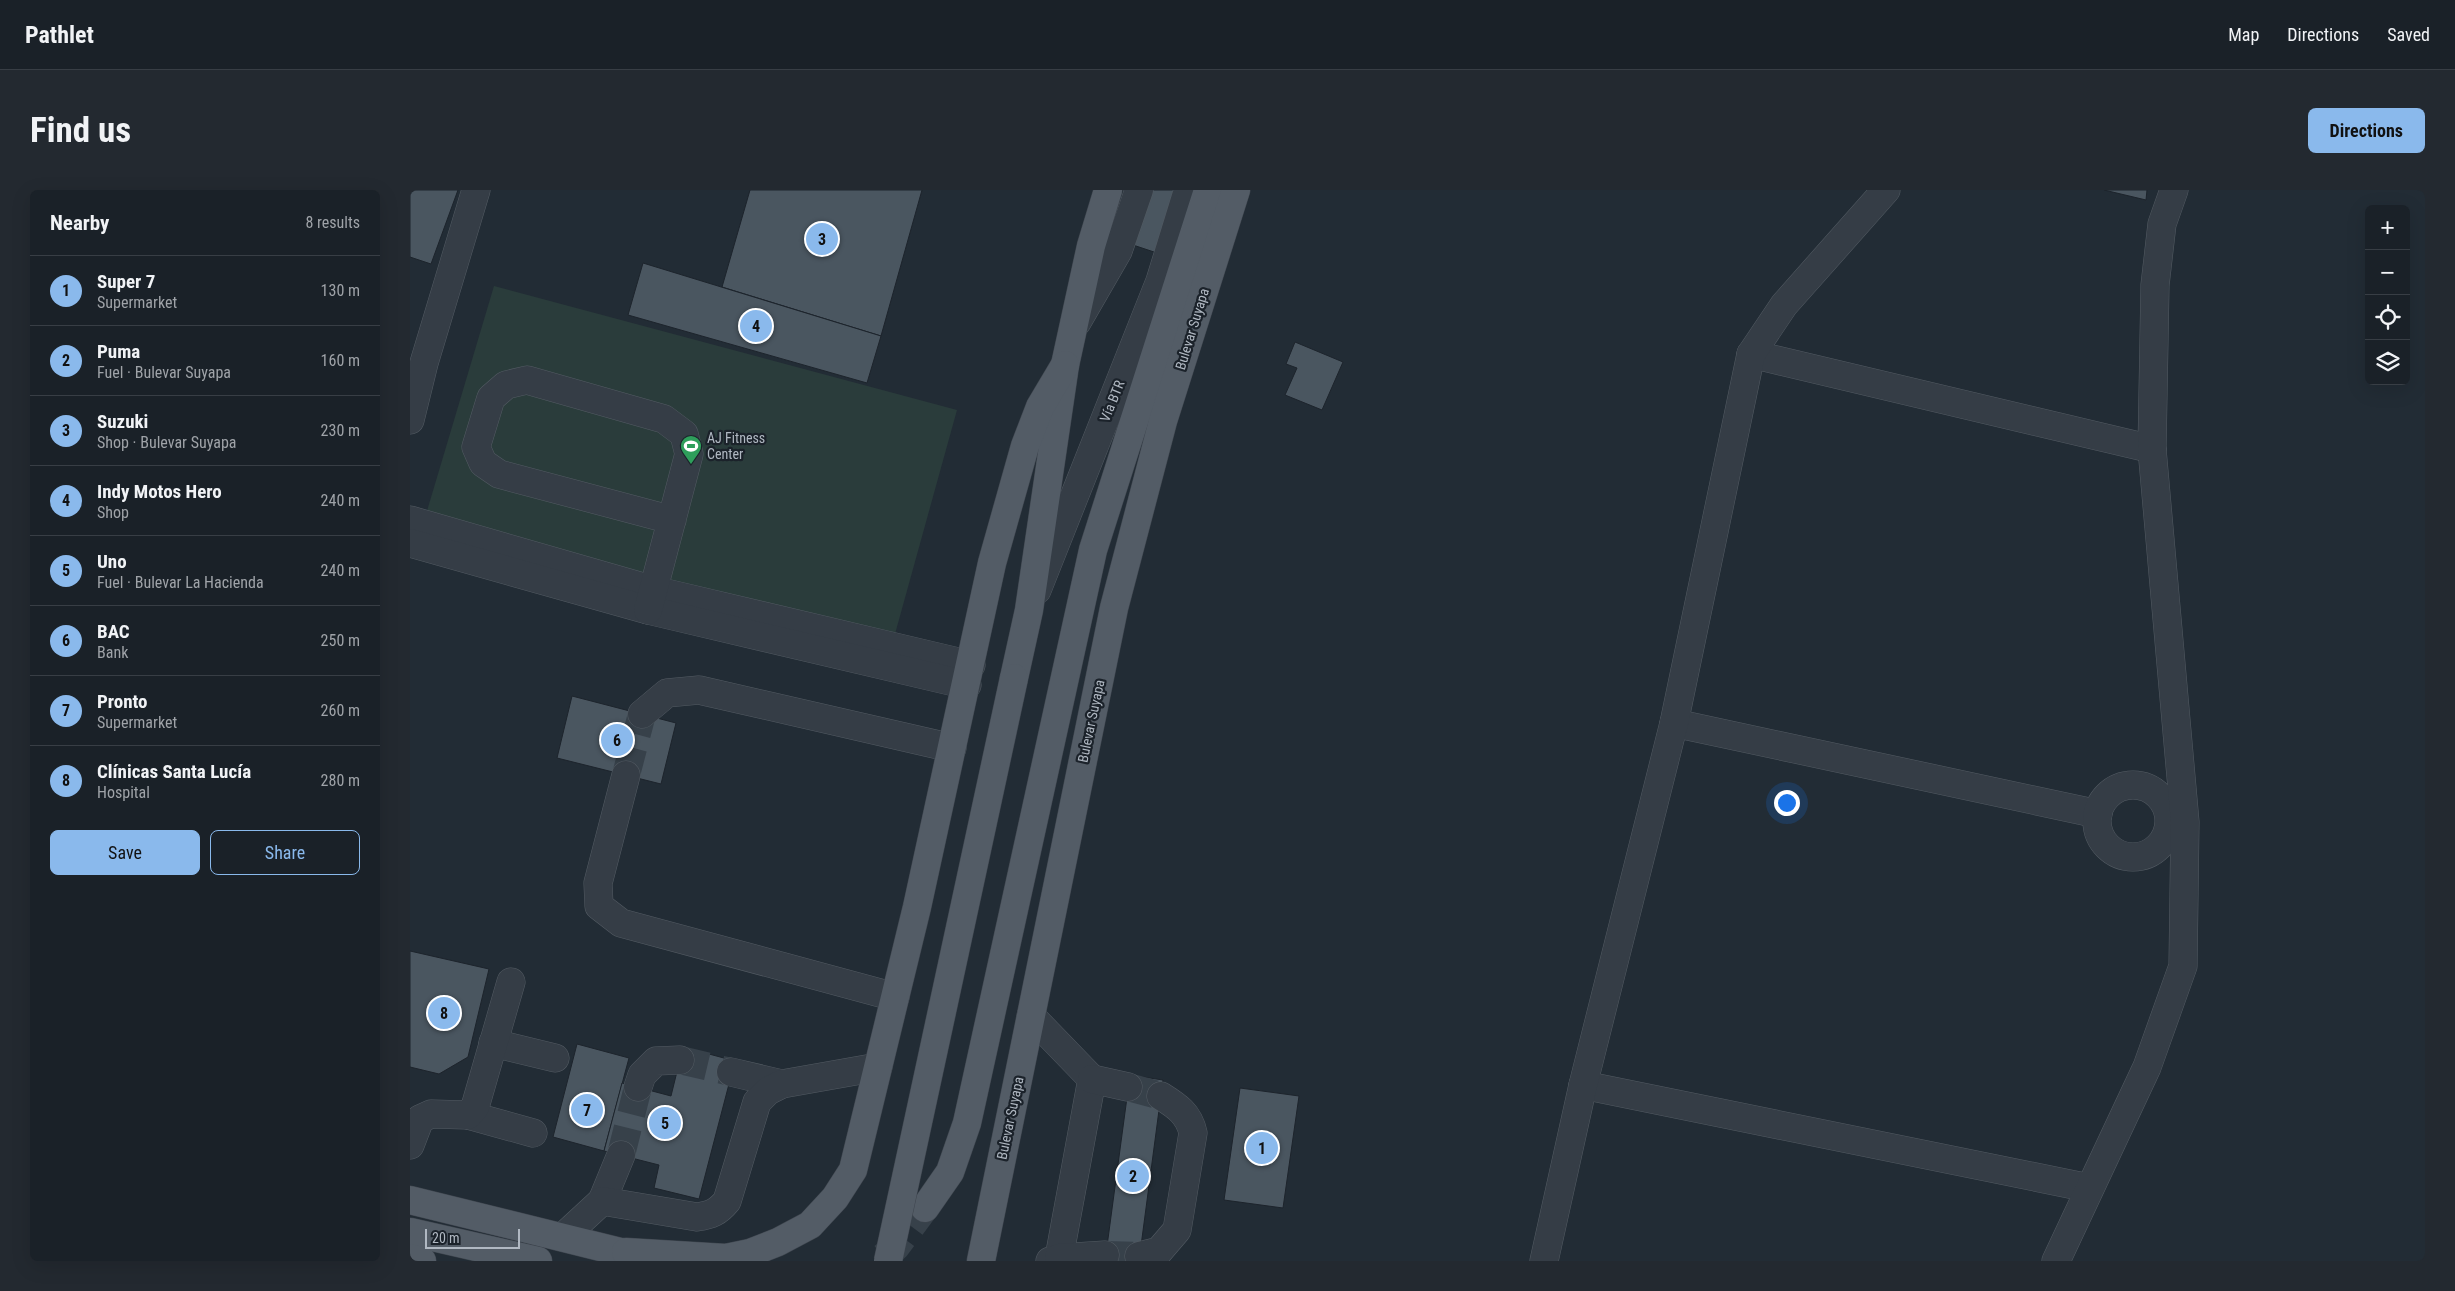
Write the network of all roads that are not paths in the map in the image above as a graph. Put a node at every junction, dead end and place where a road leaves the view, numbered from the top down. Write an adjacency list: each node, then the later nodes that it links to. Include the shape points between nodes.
1 (476, 190): 12 (street)
2 (1108, 190): 9 (main road, via 1091,246)
3 (1139, 190): 9 (street, via 1118,251)
4 (1188, 190): 18 (street, Vía BTR, via 1160,281)
5 (1208, 190): 47 (main road, via 1093,550 967,1123 950,1172)
6 (1236, 190): 28 (main road, Bulevar Suyapa, via 1163,420 1114,608)
7 (1886, 190): 10 (street, via 1784,305)
8 (2174, 190): 13 (street, via 2162,224 2156,285)
9 (1074, 327): 11 (main road)
10 (1752, 354): 13 (street); 21 (street)
11 (1065, 365): 18 (main road); 19 (main road, via 1040,407 1025,446 992,563)
12 (410, 420)
13 (2152, 449): 25 (street)
14 (410, 520): 17 (street)
15 (672, 520): 15 (street, via 689,454 684,434 664,419 527,380 506,385 491,398 476,447 483,463 499,474); 17 (street)
16 (410, 542): 17 (street)
17 (651, 600): 19 (street)
18 (1029, 610): 58 (main road, bridge)
19 (969, 675): 22 (main road)
20 (642, 714): 22 (street, via 667,693 699,690)
21 (1674, 723): 24 (street); 36 (street)
22 (952, 748): 27 (main road)
23 (626, 775): 27 (street, via 598,883 599,906 621,923)
24 (2098, 814): 25 (street, via 2110,793 2120,787 2143,786 2158,796); 25 (street, via 2100,837 2117,854 2128,857 2151,852)
25 (2177, 822): 44 (street, via 2183,966 2147,1067)
26 (511, 982): 29 (street)
27 (895, 997): 32 (main road)
28 (1030, 1016): 34 (street); 59 (main road, Bulevar Suyapa)
29 (493, 1043): 30 (street); 40 (street, via 475,1107)
30 (555, 1058)
31 (680, 1060): 37 (street, via 656,1061 642,1075)
32 (878, 1067): 35 (street); 50 (main road, via 853,1170 835,1198 810,1225 778,1242 726,1258)
33 (731, 1072): 35 (street)
34 (1092, 1079): 38 (street); 54 (street)
35 (782, 1084): 46 (street, via 757,1102 734,1183 727,1201 719,1210 709,1216 697,1217)
36 (1583, 1085): 44 (street); 60 (street)
37 (638, 1087)
38 (1128, 1087)
39 (1161, 1096): 52 (street, via 1179,1107 1190,1121 1193,1133 1177,1230 1159,1251)
40 (468, 1115): 41 (street); 42 (street, via 431,1114 420,1119)
41 (533, 1133)
42 (412, 1134)
43 (621, 1155): 46 (street)
44 (2089, 1188): 61 (street)
45 (410, 1200): 49 (main road)
46 (602, 1201): 49 (street)
47 (925, 1208)
48 (410, 1232): 56 (main road)
49 (562, 1237): 50 (main road)
50 (626, 1252): 57 (main road)
51 (1105, 1255): 54 (street)
52 (1139, 1256)
53 (410, 1258): 55 (main road)
54 (1055, 1260)
55 (422, 1261)
56 (538, 1261)
57 (656, 1261)
58 (888, 1261)
59 (981, 1261)
60 (1544, 1261)
61 (2056, 1261)

